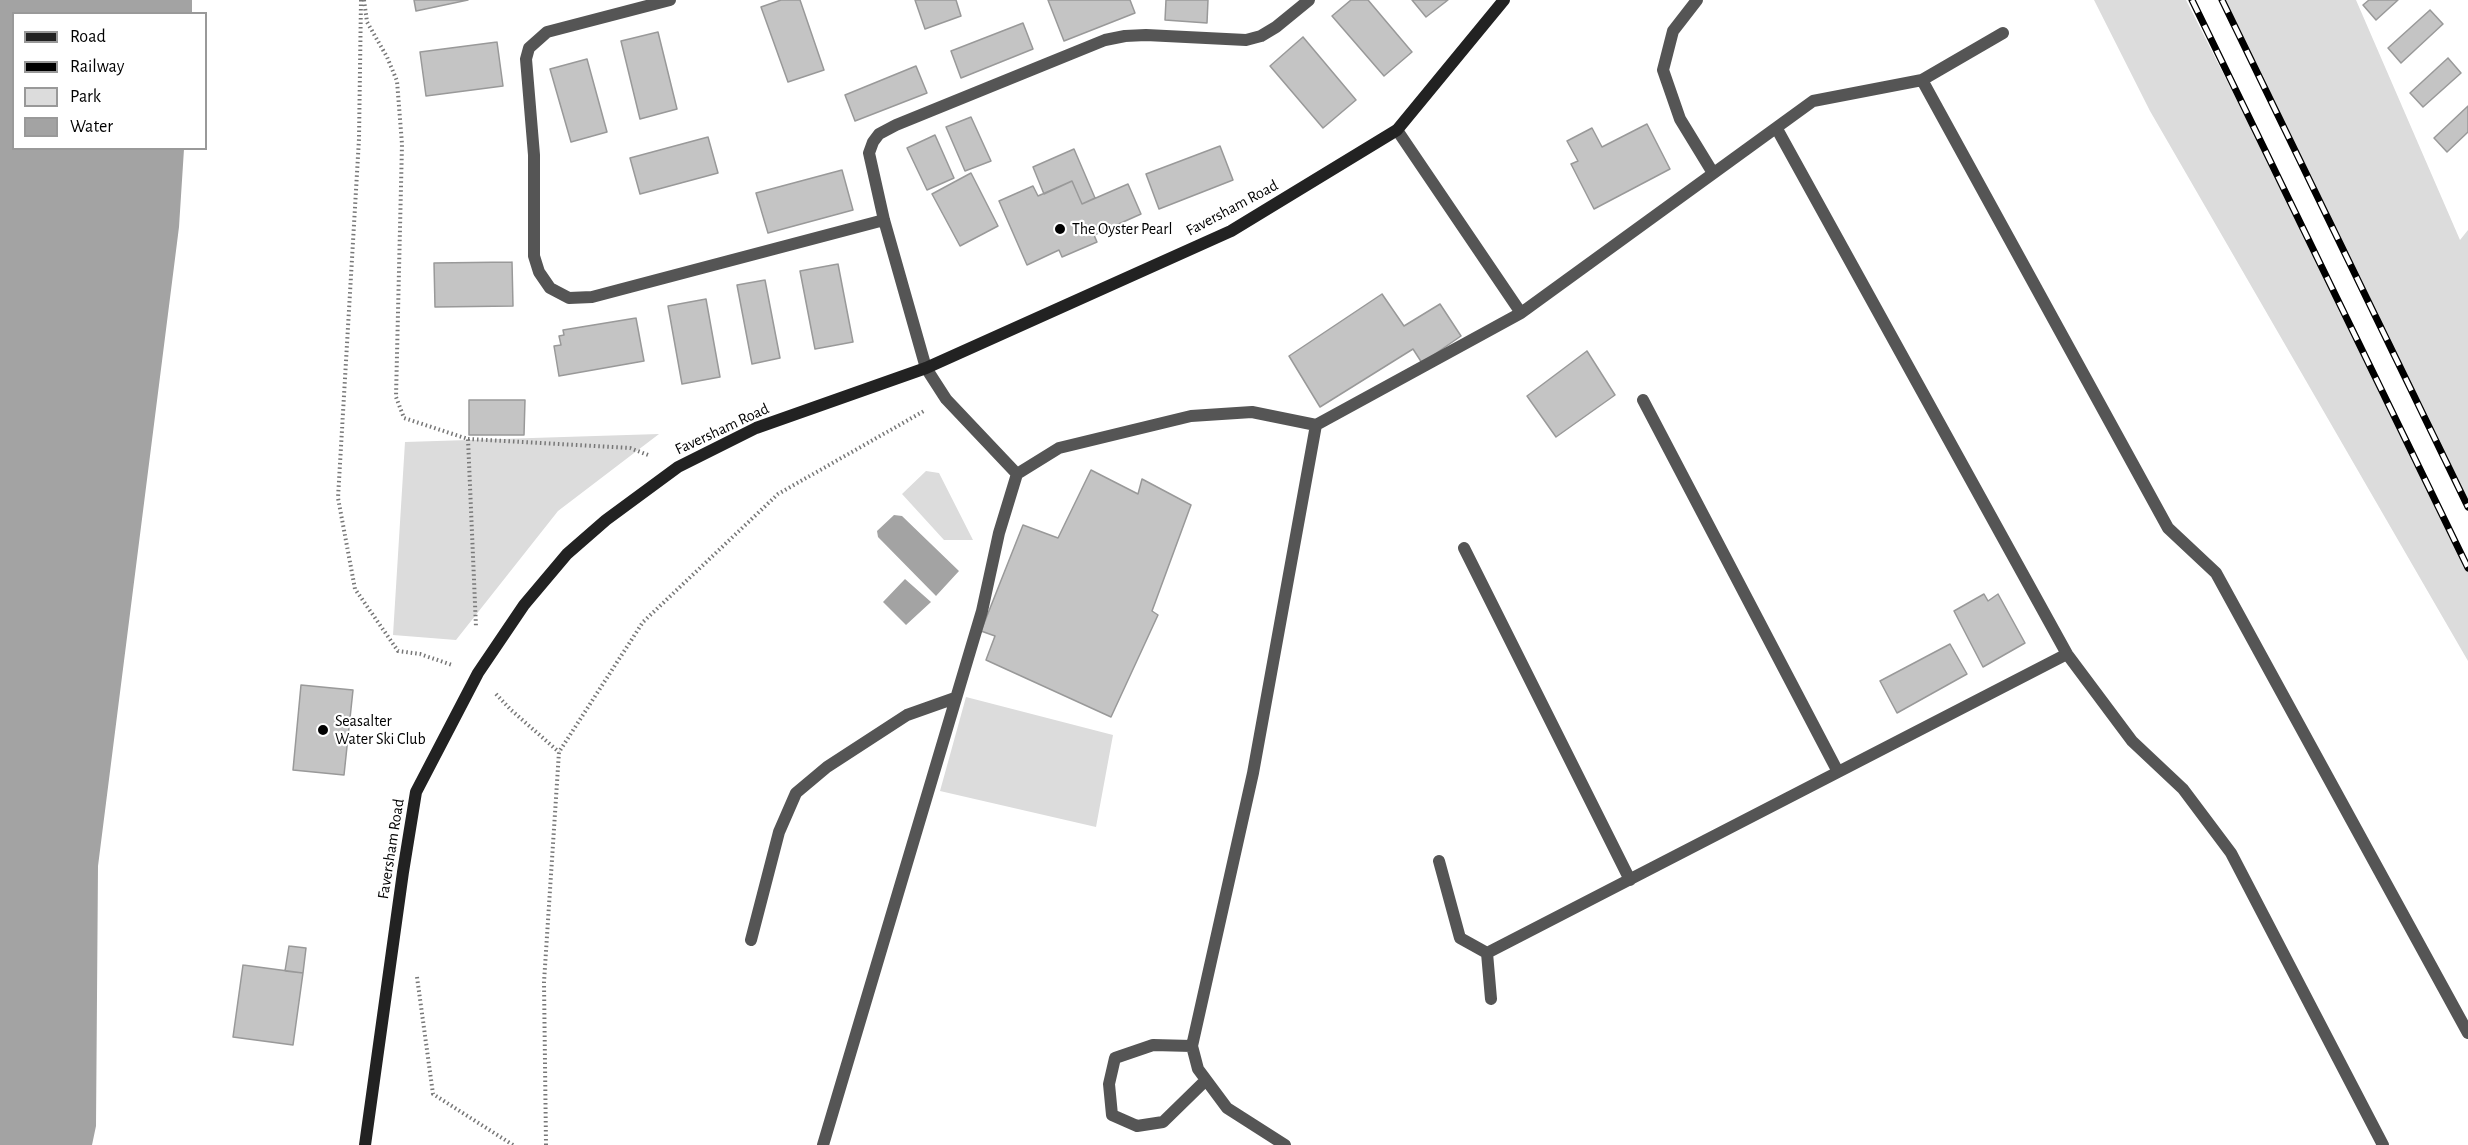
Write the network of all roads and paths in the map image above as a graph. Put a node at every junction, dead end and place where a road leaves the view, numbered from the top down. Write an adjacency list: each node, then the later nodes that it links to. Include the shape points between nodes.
1 (362, 0): 17 (path, via 367,22 397,81 401,134 396,397 404,417); 22 (path, via 359,139 338,498 355,589 398,651)
2 (670, 0): 11 (lane, via 547,32 529,48 526,59 534,155 534,256 550,288 569,298 592,297)
3 (1309, 0): 11 (lane, via 1276,27 1246,40 1146,35 1105,40 879,134 869,153)
4 (1504, 0): 9 (street, Faversham Road)
5 (1697, 0): 10 (lane, via 1673,31 1663,70 1680,119)
6 (2003, 33): 7 (lane)
7 (1922, 80): 8 (lane, via 1813,101); 32 (lane, via 2168,528 2216,573)
8 (1777, 129): 10 (lane); 21 (lane)
9 (1397, 130): 12 (lane); 13 (street, Faversham Road, via 1231,231)
10 (1713, 173): 12 (lane)
11 (884, 220): 13 (lane)
12 (1521, 313): 16 (lane)
13 (926, 368): 14 (lane); 18 (street, Faversham Road, via 756,428)
14 (946, 399): 19 (lane); 24 (path, via 778,494 643,622)
15 (1643, 400): 25 (lane)
16 (1316, 425): 19 (lane, via 1252,412 1191,416 1059,448); 33 (lane, via 1253,773)
17 (468, 439): 18 (path, via 630,448); 22 (path)
18 (678, 467): 22 (street, Faversham Road, via 567,554 524,605)
19 (1017, 474): 23 (lane)
20 (1464, 548): 27 (lane)
21 (2067, 654): 25 (lane); 40 (lane, via 2132,741 2183,789 2231,853)
22 (478, 673): 24 (path, via 511,710); 35 (street, Faversham Road, via 416,792)
23 (955, 698): 28 (lane, via 908,715 827,767 796,793 779,832); 38 (lane)
24 (559, 752): 37 (path, via 544,982)
25 (1838, 772): 27 (lane)
26 (1439, 861): 29 (lane, via 1461,938)
27 (1630, 880): 29 (lane)
28 (751, 940)
29 (1487, 953): 31 (lane)
30 (416, 966): 36 (path, via 433,1094)
31 (1491, 999)
32 (2468, 1033)
33 (1192, 1046): 34 (lane, via 1198,1069); 34 (lane, via 1153,1045 1114,1058 1109,1084 1112,1115 1137,1126 1163,1122)
34 (1206, 1080): 39 (lane, via 1227,1108)
35 (365, 1145)
36 (513, 1145)
37 (546, 1145)
38 (824, 1145)
39 (1285, 1145)
40 (2383, 1145)

